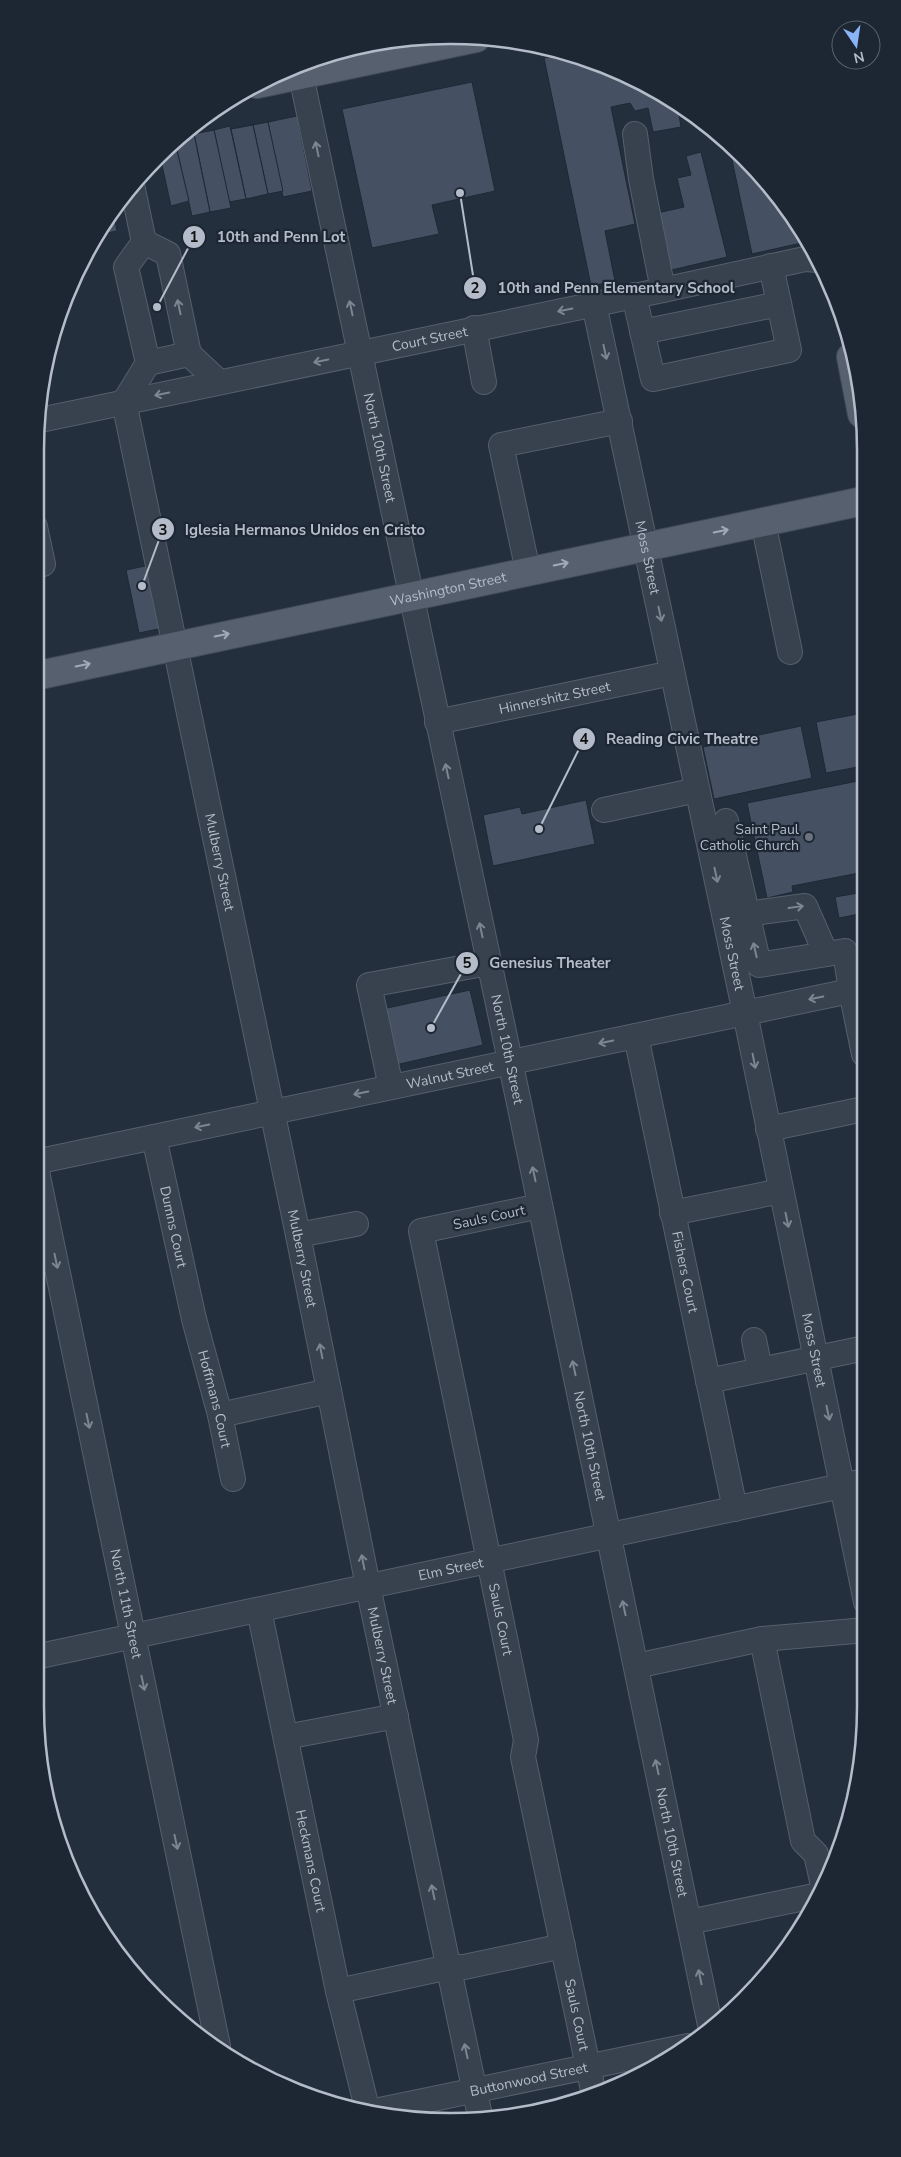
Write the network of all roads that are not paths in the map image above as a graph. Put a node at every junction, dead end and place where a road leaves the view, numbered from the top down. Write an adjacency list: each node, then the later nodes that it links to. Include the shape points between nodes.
1 (441, 44): 2 (main road)
2 (314, 68)
3 (301, 73): 15 (street, North 10th Street, one-way to 3)
4 (635, 134): 9 (street)
5 (134, 195): 6 (street)
6 (144, 242): 16 (street, one-way to 6, via 168,254); 17 (street, via 126,267)
7 (809, 259): 8 (street, Court Street)
8 (771, 266): 9 (street, Court Street); 12 (street)
9 (664, 290): 10 (street, Court Street)
10 (634, 295): 11 (street, Court Street); 14 (street)
11 (594, 304): 13 (street, Court Street, one-way to 13); 22 (street, Moss Street, one-way to 22)
12 (779, 304): 14 (street); 14 (street, via 789,350 663,377 653,379)
13 (474, 328): 15 (street, Court Street); 19 (street)
14 (642, 332)
15 (360, 352): 18 (street, Court Street, one-way to 18); 27 (street, North 10th Street)
16 (189, 354): 17 (street); 18 (street)
17 (148, 363): 20 (street)
18 (218, 382): 20 (street, Court Street, one-way to 20)
19 (484, 382)
20 (124, 402): 21 (street, Court Street); 28 (street, Mulberry Street)
21 (45, 419)
22 (620, 421): 25 (street, Moss Street); 26 (street, via 501,445)
23 (857, 502): 24 (main road, Washington Street)
24 (763, 522): 25 (main road, Washington Street, one-way to 24); 29 (street)
25 (646, 547): 26 (main road, Washington Street, one-way to 25); 30 (street, Moss Street, one-way to 30)
26 (528, 571): 27 (main road, Washington Street)
27 (411, 596): 28 (main road, Washington Street, one-way to 27); 32 (street, North 10th Street)
28 (174, 645): 31 (main road, Washington Street, one-way to 28); 45 (street, Mulberry Street)
29 (790, 652)
30 (672, 673): 32 (street, Hinnershitz Street); 33 (street, Moss Street)
31 (44, 674)
32 (437, 722): 38 (street, North 10th Street, one-way to 32)
33 (697, 790): 34 (street); 35 (street, Moss Street)
34 (604, 810)
35 (721, 833): 36 (street); 40 (street, Moss Street, one-way to 40)
36 (747, 914): 37 (street, one-way to 37, via 805,906); 37 (street, one-way to 36, via 759,965)
37 (826, 954): 39 (street, via 845,952)
38 (488, 963): 42 (street, North 10th Street); 43 (street, via 369,985)
39 (857, 989): 40 (street, Walnut Street, one-way to 40)
40 (745, 1013): 41 (street, Walnut Street); 46 (street, Moss Street, one-way to 46)
41 (636, 1036): 42 (street, Walnut Street, one-way to 42); 52 (street, Fishers Court)
42 (509, 1062): 43 (street, Walnut Street); 51 (street, North 10th Street, one-way to 42)
43 (391, 1087): 45 (street, Walnut Street, one-way to 45)
44 (857, 1110): 46 (street)
45 (272, 1111): 47 (street, Walnut Street, one-way to 47); 54 (street, Mulberry Street)
46 (768, 1129): 49 (street, Moss Street)
47 (154, 1137): 48 (street, Walnut Street); 55 (street, Dumns Court)
48 (44, 1160)
49 (781, 1191): 52 (street); 58 (street, Moss Street, one-way to 58)
50 (44, 1206): 73 (street, North 11th Street, one-way to 73)
51 (540, 1206): 67 (street, North 10th Street, one-way to 51); 69 (street, Sauls Court, via 421,1231)
52 (672, 1213): 60 (street, Fishers Court)
53 (356, 1224): 54 (street)
54 (298, 1236): 61 (street, Mulberry Street, one-way to 54)
55 (194, 1319): 62 (street, Hoffmans Court)
56 (754, 1340): 59 (street)
57 (857, 1350): 58 (street)
58 (816, 1358): 59 (street); 65 (street, Moss Street, one-way to 65)
59 (760, 1370): 60 (street)
60 (708, 1380): 66 (street, Fishers Court)
61 (329, 1391): 62 (street); 70 (street, Mulberry Street, one-way to 61)
62 (220, 1415): 63 (street, Hoffmans Court)
63 (233, 1479)
64 (857, 1483): 65 (street, Elm Street)
65 (842, 1486): 66 (street, Elm Street); 68 (street, Moss Street)
66 (735, 1509): 67 (street, Elm Street)
67 (609, 1535): 69 (street, Elm Street); 76 (street, North 10th Street, one-way to 67)
68 (857, 1558)
69 (489, 1560): 70 (street, Elm Street); 82 (street, Sauls Court, via 526,1740 523,1757)
70 (368, 1586): 71 (street, Elm Street); 77 (street, Mulberry Street)
71 (259, 1610): 73 (street, Elm Street); 78 (street, Heckmans Court)
72 (857, 1631): 74 (street)
73 (133, 1636): 75 (street, Elm Street); 86 (street, North 11th Street, one-way to 86)
74 (762, 1639): 76 (street); 79 (street, via 804,1841 816,1854)
75 (44, 1655)
76 (636, 1666): 81 (street, North 10th Street, one-way to 76)
77 (396, 1716): 78 (street); 83 (street, Mulberry Street, one-way to 77)
78 (286, 1738): 84 (street, Heckmans Court)
79 (820, 1874)
80 (810, 1897): 81 (street)
81 (689, 1922): 85 (street, North 10th Street, one-way to 81)
82 (563, 1946): 83 (street); 88 (street, Sauls Court)
83 (448, 1967): 84 (street); 90 (street, Mulberry Street, one-way to 83)
84 (338, 1991): 91 (street, Heckmans Court)
85 (709, 2020)
86 (217, 2039)
87 (668, 2050): 88 (street, Buttonwood Street)
88 (588, 2067): 89 (street, Sauls Court); 90 (street, Buttonwood Street)
89 (592, 2087)
90 (475, 2091): 92 (street, Buttonwood Street); 93 (street, Mulberry Street)
91 (367, 2104)
92 (388, 2108)
93 (479, 2112)

